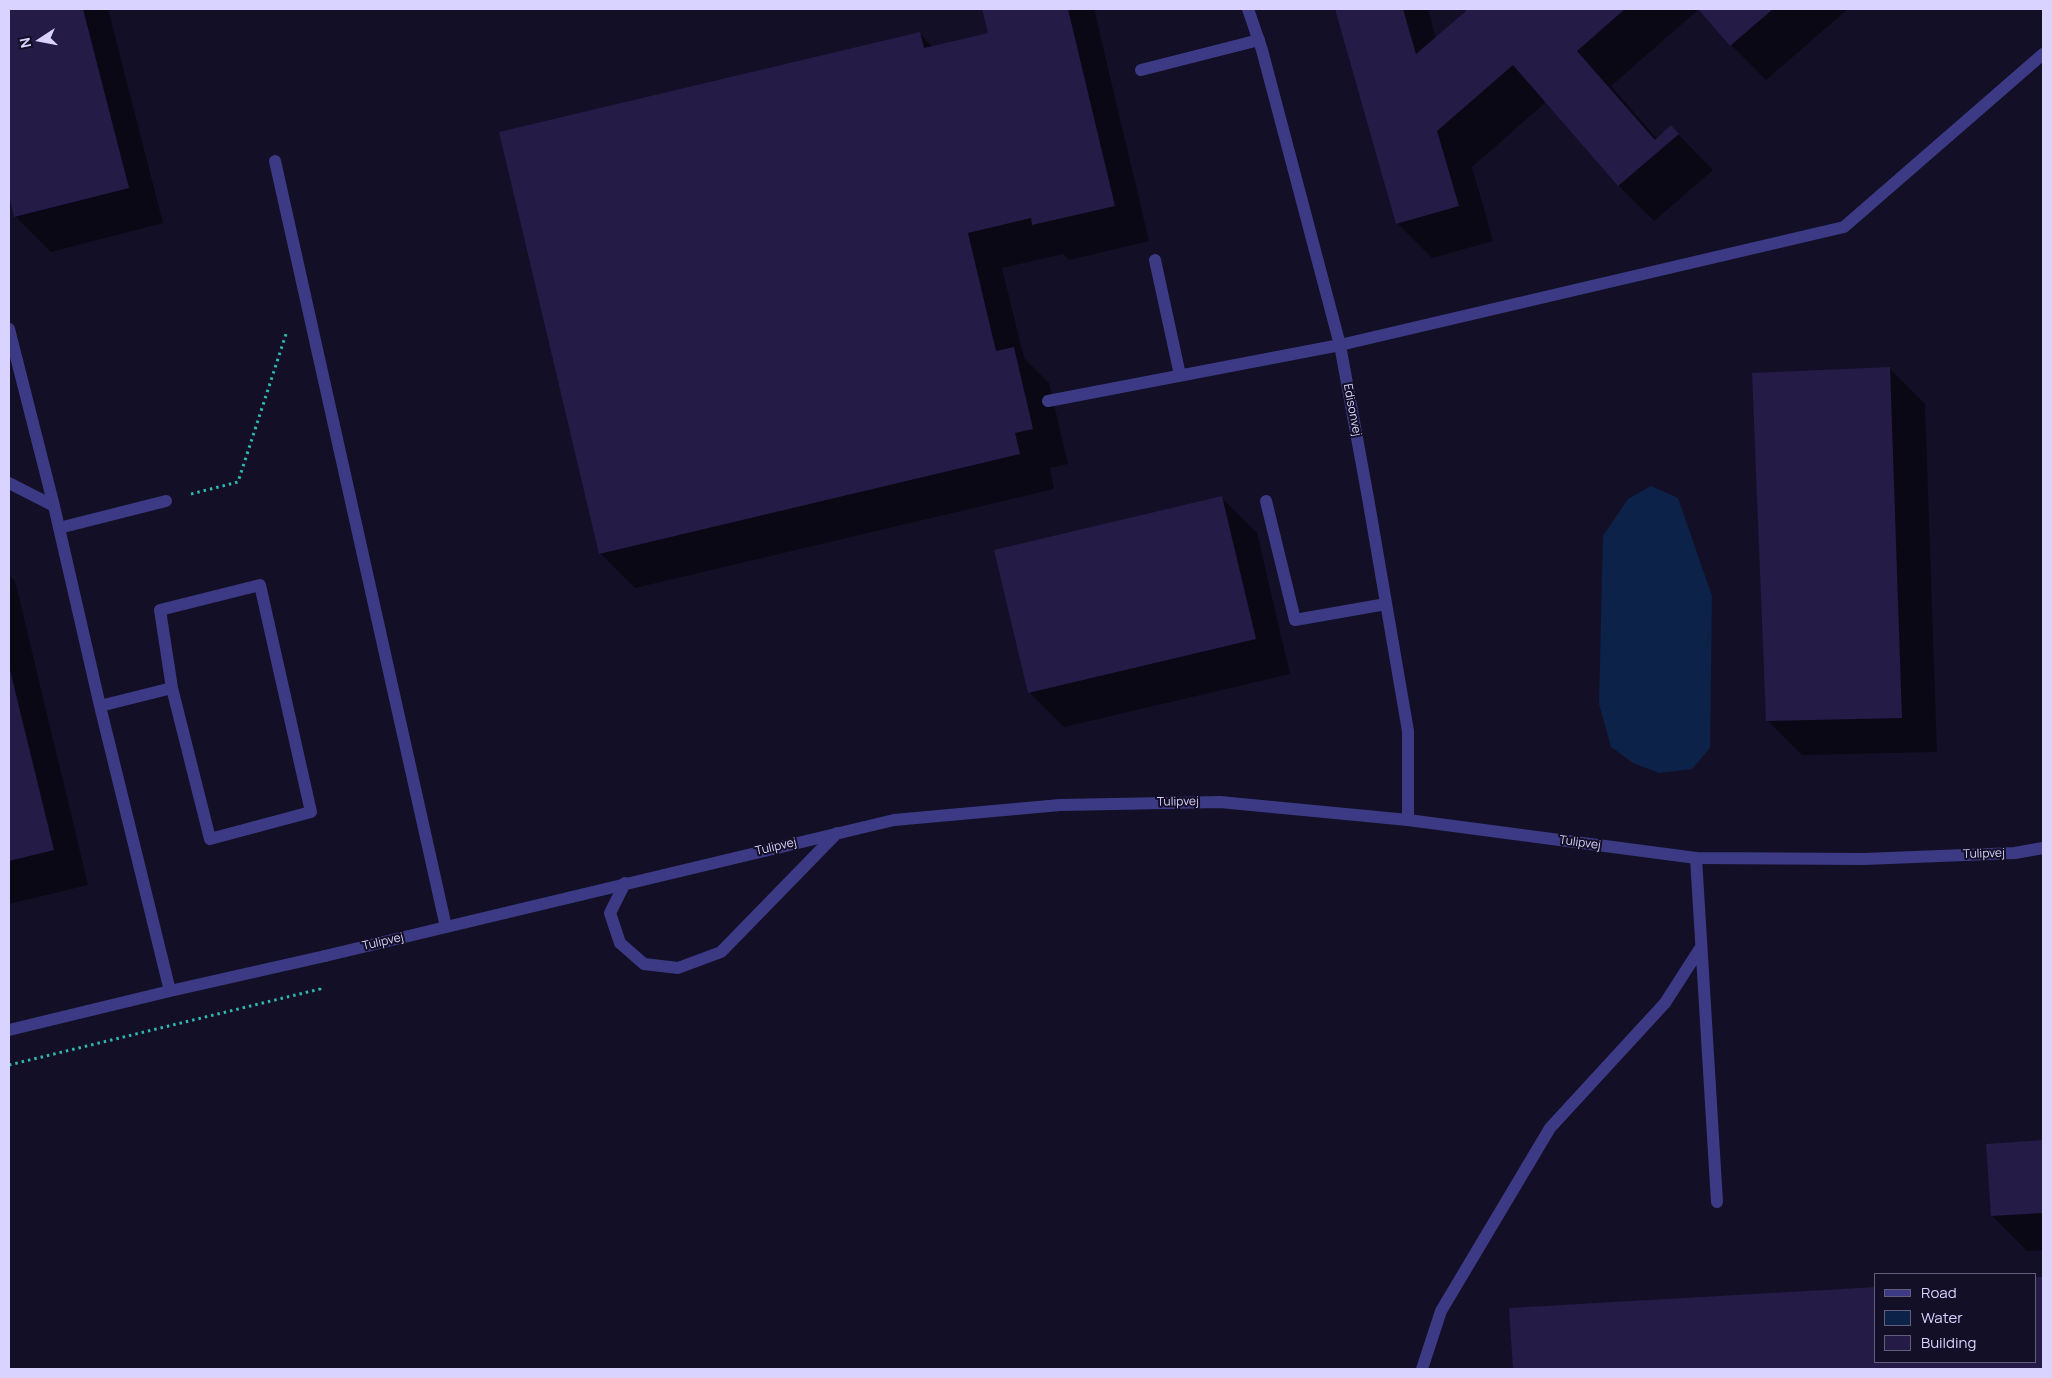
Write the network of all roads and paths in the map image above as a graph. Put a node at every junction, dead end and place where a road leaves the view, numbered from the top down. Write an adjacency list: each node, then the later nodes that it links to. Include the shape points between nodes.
1 (1248, 9): 2 (street, Edisonvej)
2 (1259, 40): 4 (street); 9 (street, Edisonvej)
3 (2043, 54): 9 (street, via 1844,227)
4 (1141, 70)
5 (274, 160): 25 (street)
6 (1155, 260): 10 (street)
7 (9, 329): 15 (street)
8 (287, 331): 13 (path, via 238,482)
9 (1340, 344): 10 (street); 17 (street, Edisonvej)
10 (1180, 375): 11 (street)
11 (1048, 401)
12 (9, 483): 15 (street)
13 (166, 501): 16 (street)
14 (1266, 501): 17 (street, via 1295,620)
15 (54, 506): 16 (street)
16 (59, 528): 19 (street)
17 (1386, 604): 20 (street, Edisonvej, via 1408,731)
18 (172, 688): 18 (street, via 210,840 311,812 260,585 160,610); 19 (street)
19 (100, 706): 28 (street)
20 (1408, 820): 21 (street, Tulipvej, via 1220,802 1069,805 894,820); 23 (street, Tulipvej)
21 (837, 833): 24 (street, Tulipvej); 24 (street, via 721,952 678,968 644,964 620,942 610,913)
22 (2043, 848): 23 (street, Tulipvej, via 2015,853 1864,859)
23 (1696, 858): 26 (street)
24 (625, 883): 25 (street, Tulipvej)
25 (446, 927): 27 (street, Tulipvej)
26 (1701, 947): 31 (street); 32 (street, via 1665,1003 1550,1128 1441,1311)
27 (319, 957): 28 (street, Tulipvej); 30 (path, via 320,989)
28 (170, 991): 29 (street, Tulipvej)
29 (9, 1030)
30 (9, 1065)
31 (1717, 1202)
32 (1422, 1369)

